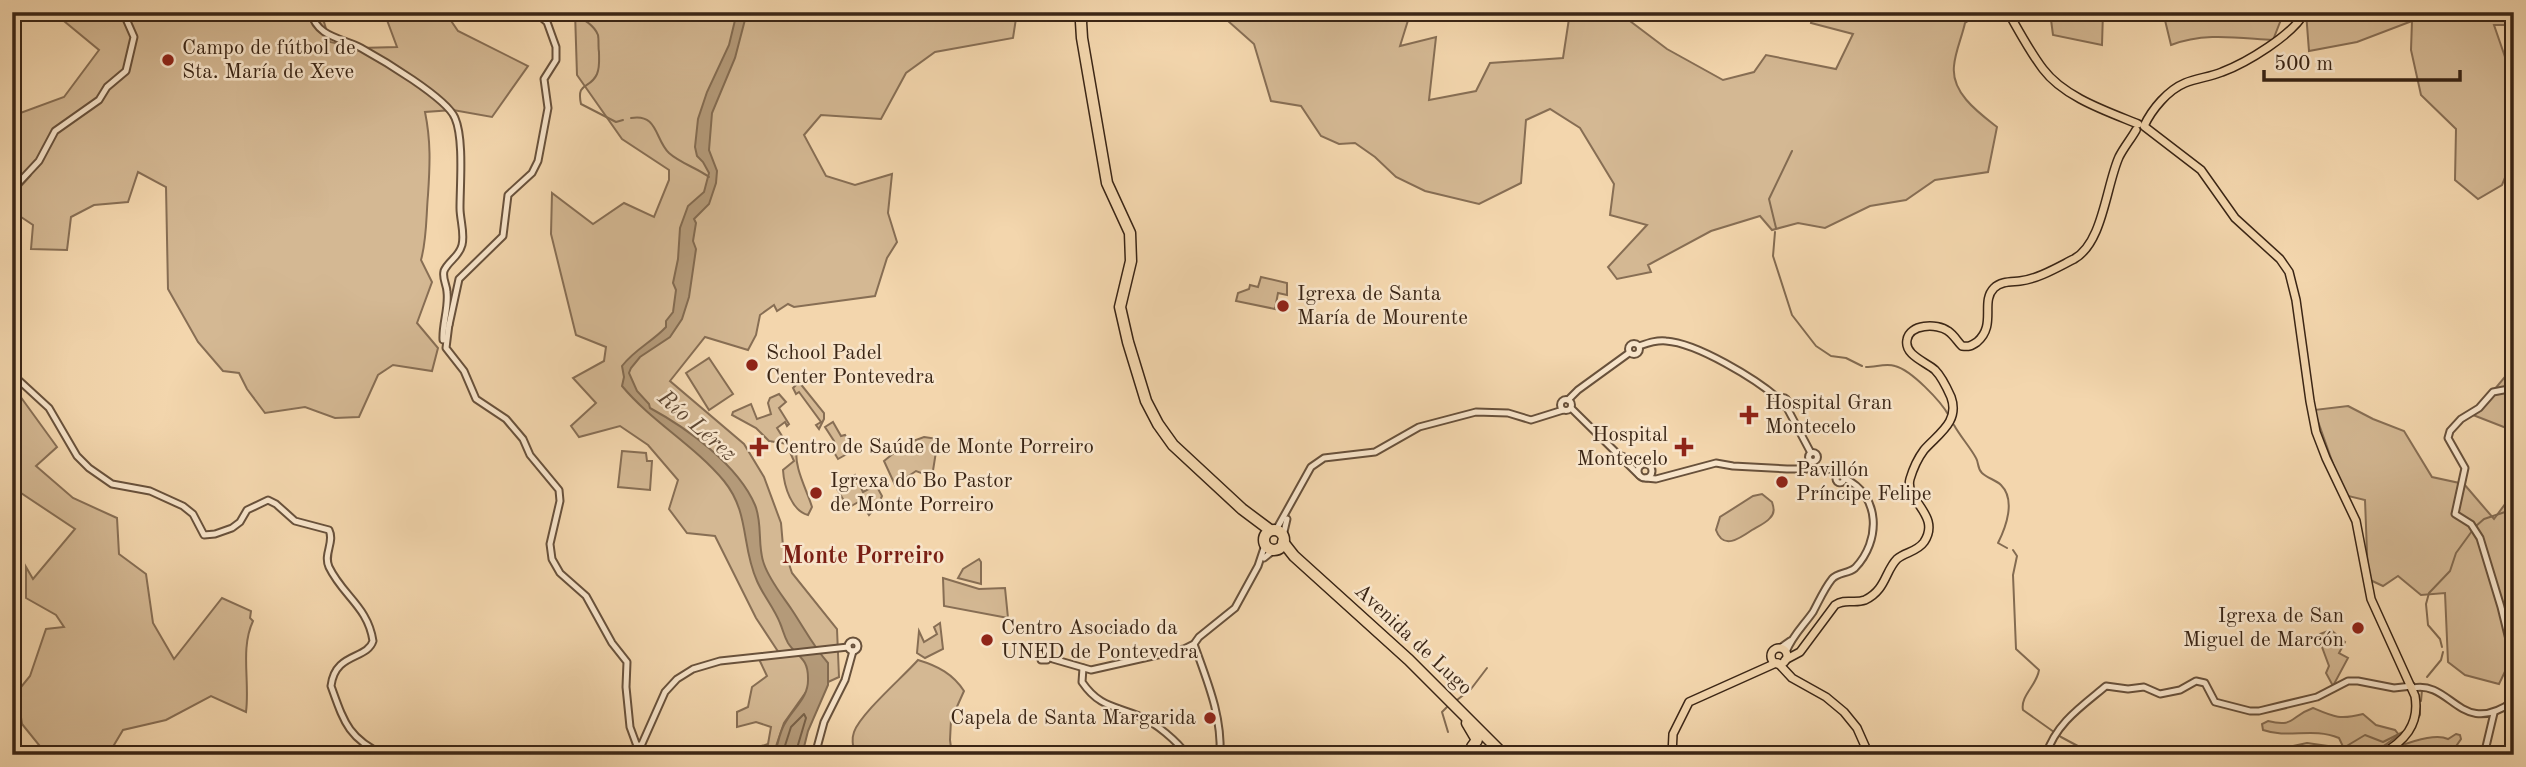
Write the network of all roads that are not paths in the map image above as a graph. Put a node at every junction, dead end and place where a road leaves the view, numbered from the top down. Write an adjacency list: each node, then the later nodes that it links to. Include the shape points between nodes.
1 (123, 12): 8 (street, via 134,37 126,71 99,100 58,127 39,161)
2 (312, 12): 9 (street, via 316,23 333,38 359,47 412,80 442,102 456,120 463,237 459,253 444,274)
3 (529, 12): 9 (street, via 547,22 557,51 544,79 548,108 539,156 532,173 508,195 502,239 460,279)
4 (1084, 12): 25 (highway, Avenida de Lugo, via 1082,38 1107,183 1130,233 1130,261 1120,307 1136,374 1152,413 1173,445)
5 (2008, 12): 7 (main road, via 2054,81)
6 (2305, 12): 7 (main road, via 2289,31 2241,63 2176,88)
7 (2140, 128): 27 (main road, via 2119,158 2093,239 2080,255 2030,279 1994,288 1988,298 1986,330 1971,346 1962,346 1939,327 1919,328 1908,336 1909,350 1938,373 1953,406 1949,423 1922,453 1909,481 1928,520 1927,536 1921,546 1897,559 1886,581 1870,597 1842,601); 32 (main road, via 2201,170 2235,218 2289,272 2316,432 2356,522 2371,599)
8 (12, 190)
9 (446, 326): 10 (street)
10 (445, 341): 11 (street); 11 (street)
11 (456, 361): 36 (street, via 476,399 506,419 558,488 552,559 560,573 586,596 627,662 630,727)
12 (12, 374): 37 (street, via 50,408 77,456 89,468 112,484 150,491 186,508 204,535 232,528 247,510 268,500 295,521 329,530 329,566 368,620 373,642 366,651 344,660 331,686 353,735)
13 (2514, 388): 29 (street, via 2494,392 2461,419 2448,438 2465,468 2455,514 2471,524 2480,538)
14 (1569, 400): 15 (street); 15 (street, via 1562,401); 17 (street, via 1629,353 1631,345 1665,341 1745,373 1779,399 1811,453 1816,454)
15 (1564, 410): 16 (street, via 1576,414); 25 (street, via 1531,420 1508,413 1476,412 1419,427 1375,452 1324,458 1311,467)
16 (1621, 456): 18 (street); 22 (street)
17 (1815, 461): 20 (street); 21 (street)
18 (1641, 465): 19 (street); 22 (street)
19 (1652, 469): 23 (street); 24 (street)
20 (1812, 469): 21 (street); 23 (street, via 1716,463)
21 (1829, 469): 27 (street, via 1865,494 1874,523 1868,548 1852,570 1833,577)
22 (1639, 475): 24 (street)
23 (1664, 476): 24 (street)
24 (1646, 478)
25 (1274, 540): 26 (street, via 1235,608); 34 (highway, Avenida de Lugo)
26 (1194, 644): 31 (street); 40 (street, via 1217,711)
27 (1784, 657): 30 (main road); 30 (main road, via 1775,649); 44 (main road, via 1786,671 1844,712)
28 (1049, 658): 31 (street)
29 (2514, 660)
30 (1766, 668): 43 (main road, via 1688,704 1674,730)
31 (1084, 669): 39 (street, via 1083,685 1106,705 1149,721)
32 (2412, 687): 35 (street, via 2426,687 2475,714); 45 (street, via 2348,681 2317,697 2250,711 2215,702 2205,684 2196,681 2164,693 2144,687 2106,686 2073,711); 46 (main road, via 2417,709 2412,726 2401,742)
33 (2514, 701): 35 (street)
34 (1455, 705): 41 (highway, via 1477,740 1474,748 1485,745); 42 (highway, Avenida de Lugo)
35 (2494, 713): 47 (street)
36 (637, 751): 38 (street, via 661,699 685,674 709,663 848,649 847,670)
37 (384, 755)
38 (815, 755)
39 (1187, 755)
40 (1220, 755)
41 (1495, 755)
42 (1504, 755)
43 (1672, 755)
44 (1870, 755)
45 (2046, 755)
46 (2380, 755)
47 (2484, 755)

